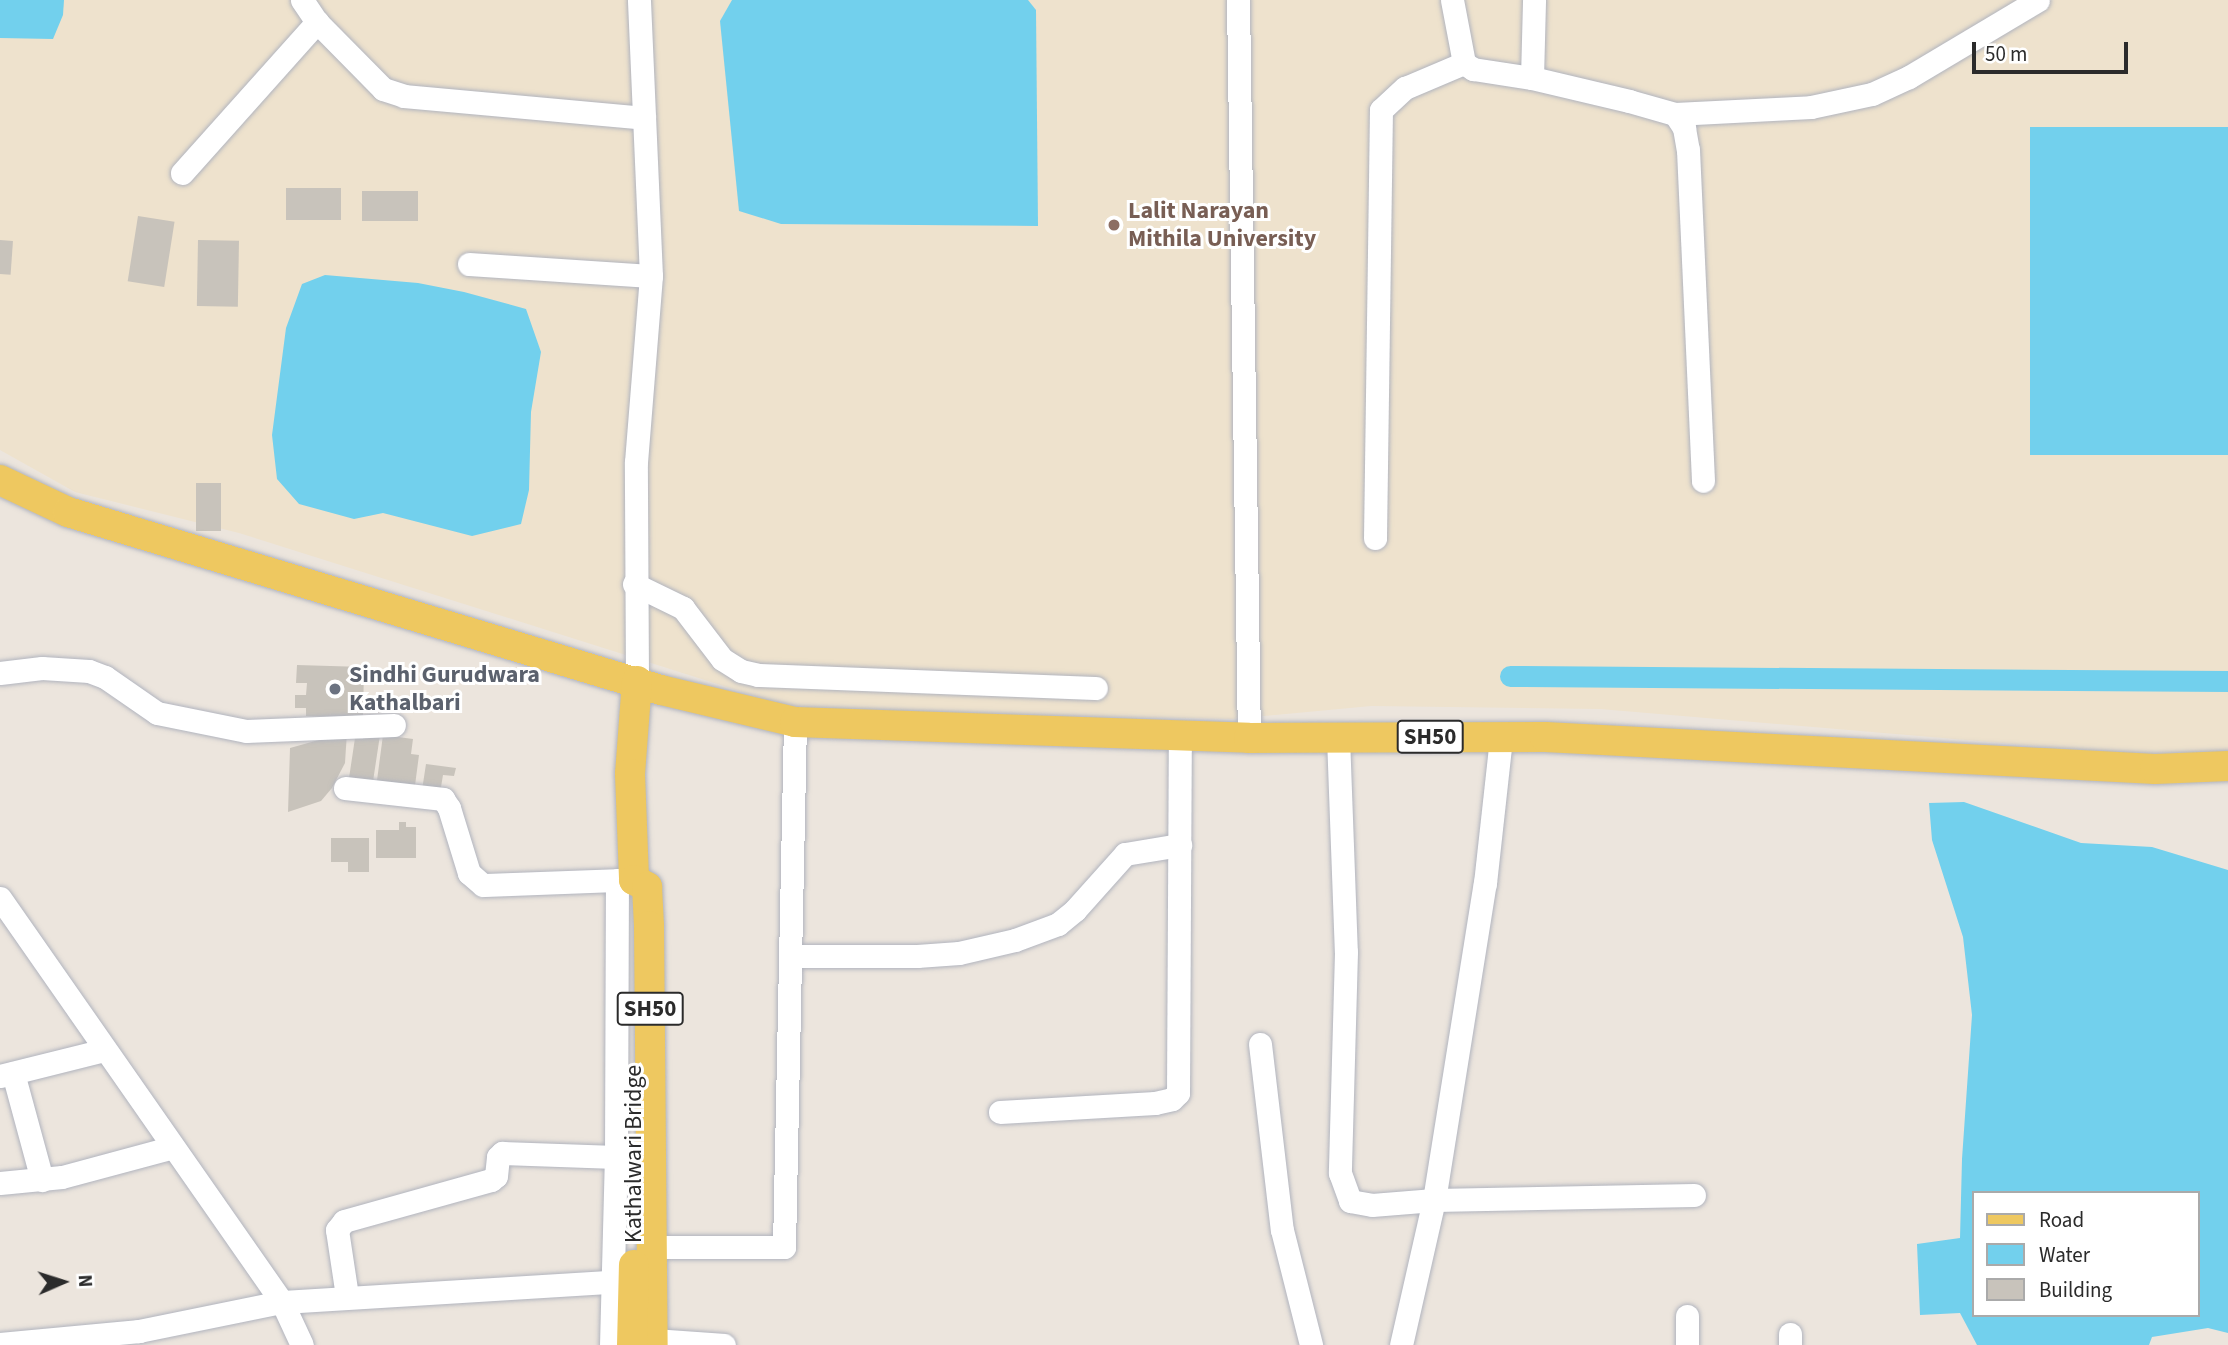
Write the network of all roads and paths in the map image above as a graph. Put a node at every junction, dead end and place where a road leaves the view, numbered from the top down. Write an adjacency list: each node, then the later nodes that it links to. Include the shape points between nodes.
1 (302, 0): 7 (street)
2 (639, 0): 11 (street)
3 (1238, 0): 27 (street)
4 (1452, 0): 8 (street)
5 (1534, 0): 9 (street)
6 (2038, 0): 10 (street, via 1872,94 1811,107)
7 (317, 22): 11 (street, via 383,89 404,96); 12 (street)
8 (1464, 63): 9 (street, via 1473,69); 17 (street, via 1405,88 1381,110)
9 (1532, 78): 10 (street)
10 (1675, 114): 16 (street, via 1684,128 1688,150)
11 (644, 118): 14 (street)
12 (183, 173)
13 (469, 264): 14 (street)
14 (651, 276): 18 (street, via 636,462)
15 (0, 480): 20 (main road, via 68,512)
16 (1703, 481)
17 (1375, 538)
18 (634, 583): 20 (street); 21 (street, via 683,608 722,659 758,675)
19 (0, 673): 23 (street, via 42,668 89,671 106,677 157,713 246,731)
20 (637, 681): 22 (main road, SH50); 31 (main road, SH50)
21 (1096, 688)
22 (795, 722): 24 (main road, SH50); 33 (street)
23 (394, 725)
24 (1181, 734): 27 (main road, SH50); 30 (street)
25 (1338, 737): 26 (main road, SH50); 27 (main road, SH50); 43 (street, via 1346,952 1340,1173 1350,1201 1372,1205)
26 (1501, 737): 28 (main road, SH50, via 2155,769); 43 (street, via 1485,883)
27 (1249, 738)
28 (2228, 766)
29 (345, 789): 31 (street, via 443,799 469,873 483,885)
30 (1180, 845): 33 (street, via 1125,854 1058,924 1015,940 960,953); 37 (street, via 1178,1093 1155,1103)
31 (626, 880): 39 (street); 44 (main road, SH50, via 647,887); 50 (main road, Kathalwari Bridge)
32 (0, 898): 35 (street)
33 (790, 956): 44 (street, via 784,1247)
34 (1260, 1044): 55 (street, via 1282,1230)
35 (104, 1050): 36 (street); 38 (street)
36 (7, 1075): 40 (street)
37 (1000, 1112)
38 (173, 1147): 40 (street); 47 (street)
39 (616, 1157): 45 (street); 46 (street, via 502,1153 491,1180 344,1221 337,1230)
40 (41, 1180): 41 (street)
41 (0, 1183)
42 (1694, 1195): 43 (street)
43 (1434, 1200): 56 (street)
44 (654, 1247): 50 (main road, SH50)
45 (612, 1282): 46 (street); 53 (street)
46 (347, 1296): 47 (street)
47 (282, 1302): 49 (street); 52 (street)
48 (1687, 1316): 57 (street)
49 (139, 1338): 51 (street)
50 (646, 1343): 54 (street)
51 (0, 1344)
52 (302, 1345)
53 (611, 1345)
54 (724, 1345)
55 (1311, 1345)
56 (1401, 1345)
57 (1687, 1345)

